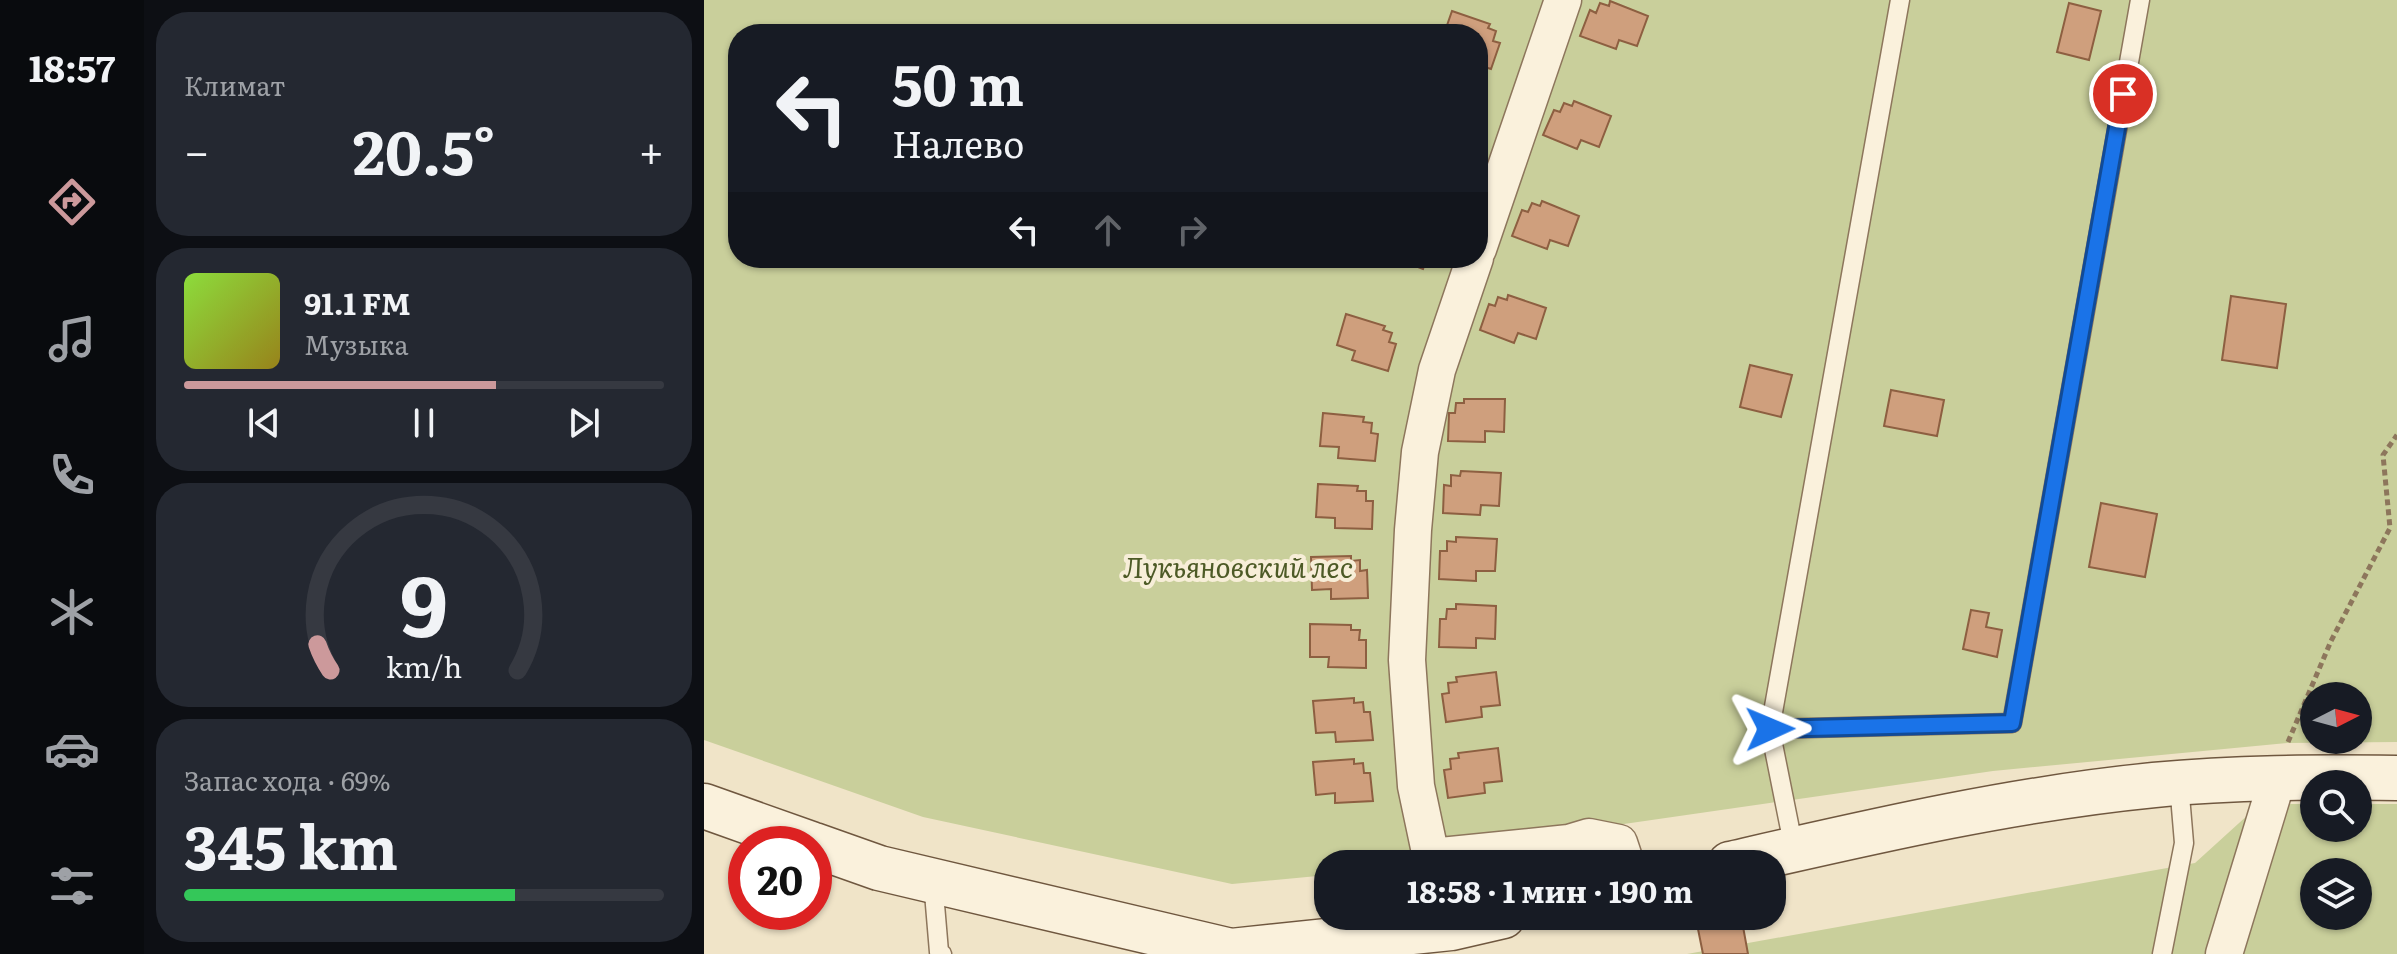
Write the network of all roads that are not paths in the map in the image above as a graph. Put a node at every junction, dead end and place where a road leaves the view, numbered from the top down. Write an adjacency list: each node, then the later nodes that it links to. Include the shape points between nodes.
1 (1563, 0): 4 (street)
2 (1900, 0): 6 (lane)
3 (2140, 0): 6 (lane, via 2012,723)
4 (1488, 220)
5 (1472, 268): 13 (street, via 1437,370 1420,452 1413,530 1407,660 1416,786)
6 (1770, 729): 12 (lane)
7 (2282, 760): 8 (main road); 9 (main road); 22 (street)
8 (2397, 778)
9 (2179, 784): 12 (main road, via 2036,801); 21 (lane, via 2184,843)
10 (704, 806): 11 (main road)
11 (761, 826)
12 (1794, 849): 17 (main road)
13 (1430, 850)
14 (1500, 850): 15 (street, via 1589,837 1619,843)
15 (1621, 850)
16 (832, 851): 18 (main road)
17 (1786, 851)
18 (933, 881): 19 (main road, via 1231,951); 20 (lane)
19 (1432, 930)
20 (942, 954)
21 (2162, 954)
22 (2224, 954)

